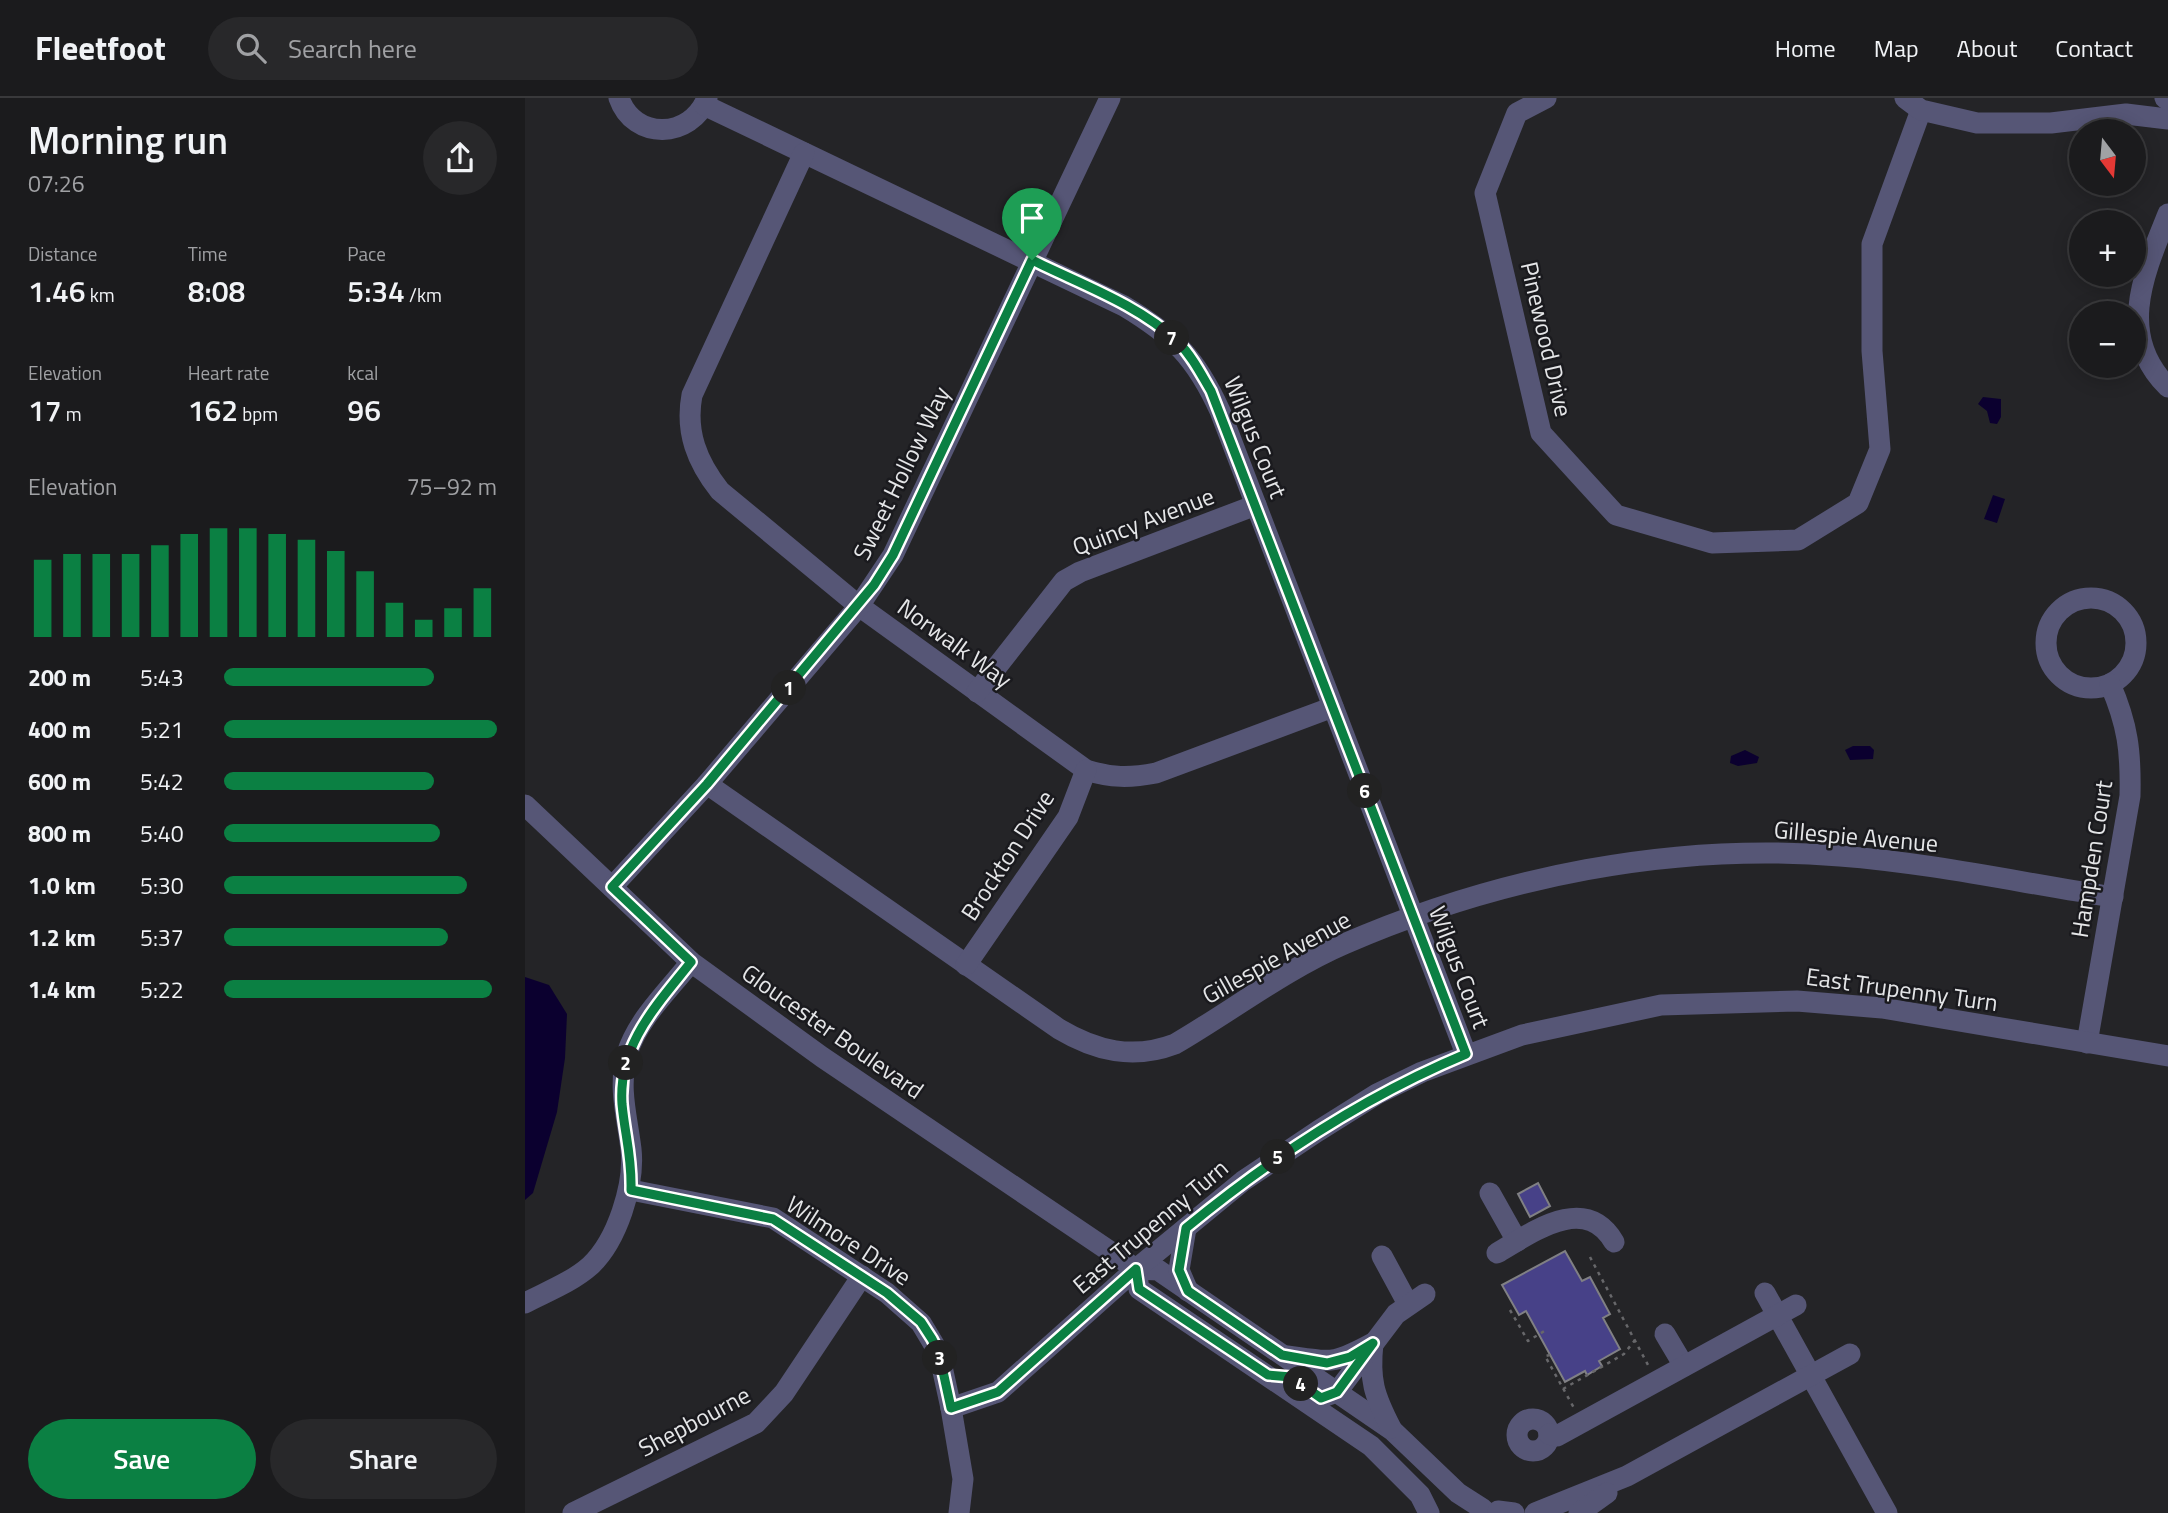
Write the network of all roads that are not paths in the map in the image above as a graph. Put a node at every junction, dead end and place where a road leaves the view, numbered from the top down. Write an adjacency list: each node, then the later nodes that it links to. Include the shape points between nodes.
1 (619, 98): 5 (street, Wilgus Court, via 633,120 655,130 690,122)
2 (1110, 98): 12 (street, Sweet Hollow Way)
3 (1546, 98): 6 (street, Pinewood Drive, via 1517,113 1485,193 1541,433 1616,515 1712,543 1798,540 1858,503 1880,449 1872,351 1872,244)
4 (2104, 98): 7 (street)
5 (706, 101): 10 (street, Wilgus Court)
6 (1913, 104): 9 (street, via 1977,122)
7 (2080, 119): 8 (street, via 2126,114)
8 (2168, 119)
9 (2069, 120)
10 (804, 153): 12 (street, Wilgus Court); 15 (street, Norwalk Way, via 699,375 689,428 704,471 720,491)
11 (2168, 214): 13 (street, via 2140,288 2137,321 2146,354)
12 (1032, 260): 14 (street, Wilgus Court, via 1124,306 1178,342 1211,391); 15 (street, Sweet Hollow Way, via 893,555)
13 (2168, 387)
14 (1256, 505): 17 (street, Quincy Avenue, via 1064,581); 18 (street, Wilgus Court)
15 (859, 606): 17 (street, Norwalk Way); 20 (street, Sweet Hollow Way)
16 (2110, 684): 16 (street, via 2133,661 2133,627 2122,610 2105,600 2086,598 2068,604 2047,630 2046,653 2051,666 2059,677 2081,688); 23 (street, Hampden Court, via 2127,726 2131,755 2130,796)
17 (977, 692): 19 (street, Norwalk Way)
18 (1333, 707): 19 (street, Norwalk Way, via 1156,774 1107,777); 24 (street, Wilgus Court)
19 (1086, 770): 26 (street, Brockton Drive, via 1068,817)
20 (707, 784): 22 (street, Sweet Hollow Way); 26 (street, Gillespie Avenue)
21 (525, 805): 22 (street, Gloucester Boulevard)
22 (612, 887): 25 (street, Gloucester Boulevard)
23 (2113, 897): 24 (street, Gillespie Avenue, via 1871,859 1757,853 1667,858 1576,872 1509,887); 27 (street, Hampden Court)
24 (1414, 918): 26 (street, Gillespie Avenue, via 1341,945 1175,1044 1146,1053 1115,1052 1081,1042); 28 (street, Wilgus Court)
25 (691, 962): 30 (street, via 645,1020 628,1053 622,1098 631,1151); 37 (street, Gloucester Boulevard, via 822,1057)
26 (966, 965)
27 (2087, 1043): 28 (street, East Trupenny Turn, via 1844,1003 1740,1000 1661,1005 1577,1021); 29 (street, East Trupenny Turn)
28 (1466, 1054): 32 (street, East Trupenny Turn, via 1377,1094 1341,1116 1243,1181)
29 (2168, 1056)
30 (631, 1190): 38 (street, Wilmore Drive, via 773,1219); 41 (street, via 591,1265)
31 (1490, 1193): 33 (street)
32 (1186, 1228): 37 (street, East Trupenny Turn); 39 (street, via 1179,1270)
33 (1517, 1241): 34 (street, via 1573,1217 1598,1223); 35 (street)
34 (1614, 1242)
35 (1497, 1253)
36 (1382, 1256): 45 (street, via 1416,1299 1396,1314)
37 (1136, 1269): 39 (street, Gloucester Boulevard, via 1158,1270); 49 (street, Gloucester Boulevard, via 1139,1289); 52 (street, East Trupenny Turn, via 998,1392)
38 (862, 1276): 52 (street, Wilmore Drive, via 902,1304 932,1339); 58 (street, Shepbourne, via 784,1394 756,1423)
39 (1188, 1291): 47 (street, Gloucester Boulevard)
40 (1765, 1293): 43 (street)
41 (525, 1303)
42 (1796, 1305): 43 (street)
43 (1777, 1315): 48 (street); 50 (street)
44 (1665, 1334): 48 (street)
45 (1373, 1343): 47 (street, via 1350,1357 1327,1363); 51 (street); 53 (street, via 1373,1392)
46 (1850, 1354): 50 (street)
47 (1282, 1355): 51 (street, Gloucester Boulevard)
48 (1684, 1366): 54 (street, via 1557,1436)
49 (1268, 1375): 51 (street, via 1291,1377 1321,1398); 60 (street, Gloucester Boulevard, via 1389,1461 1420,1495)
50 (1811, 1376): 55 (street); 56 (street)
51 (1337, 1392): 53 (street, Gloucester Boulevard)
52 (951, 1408): 59 (street, Wilmore Drive, via 963,1479)
53 (1392, 1430): 57 (street, Gloucester Boulevard, via 1458,1493)
54 (1549, 1434)
55 (1627, 1476): 62 (street); 63 (street)
56 (1882, 1511)
57 (1499, 1512): 61 (street)
58 (573, 1513)
59 (959, 1513)
60 (1429, 1513)
61 (1462, 1513)
62 (1535, 1513)
63 (1579, 1513)

